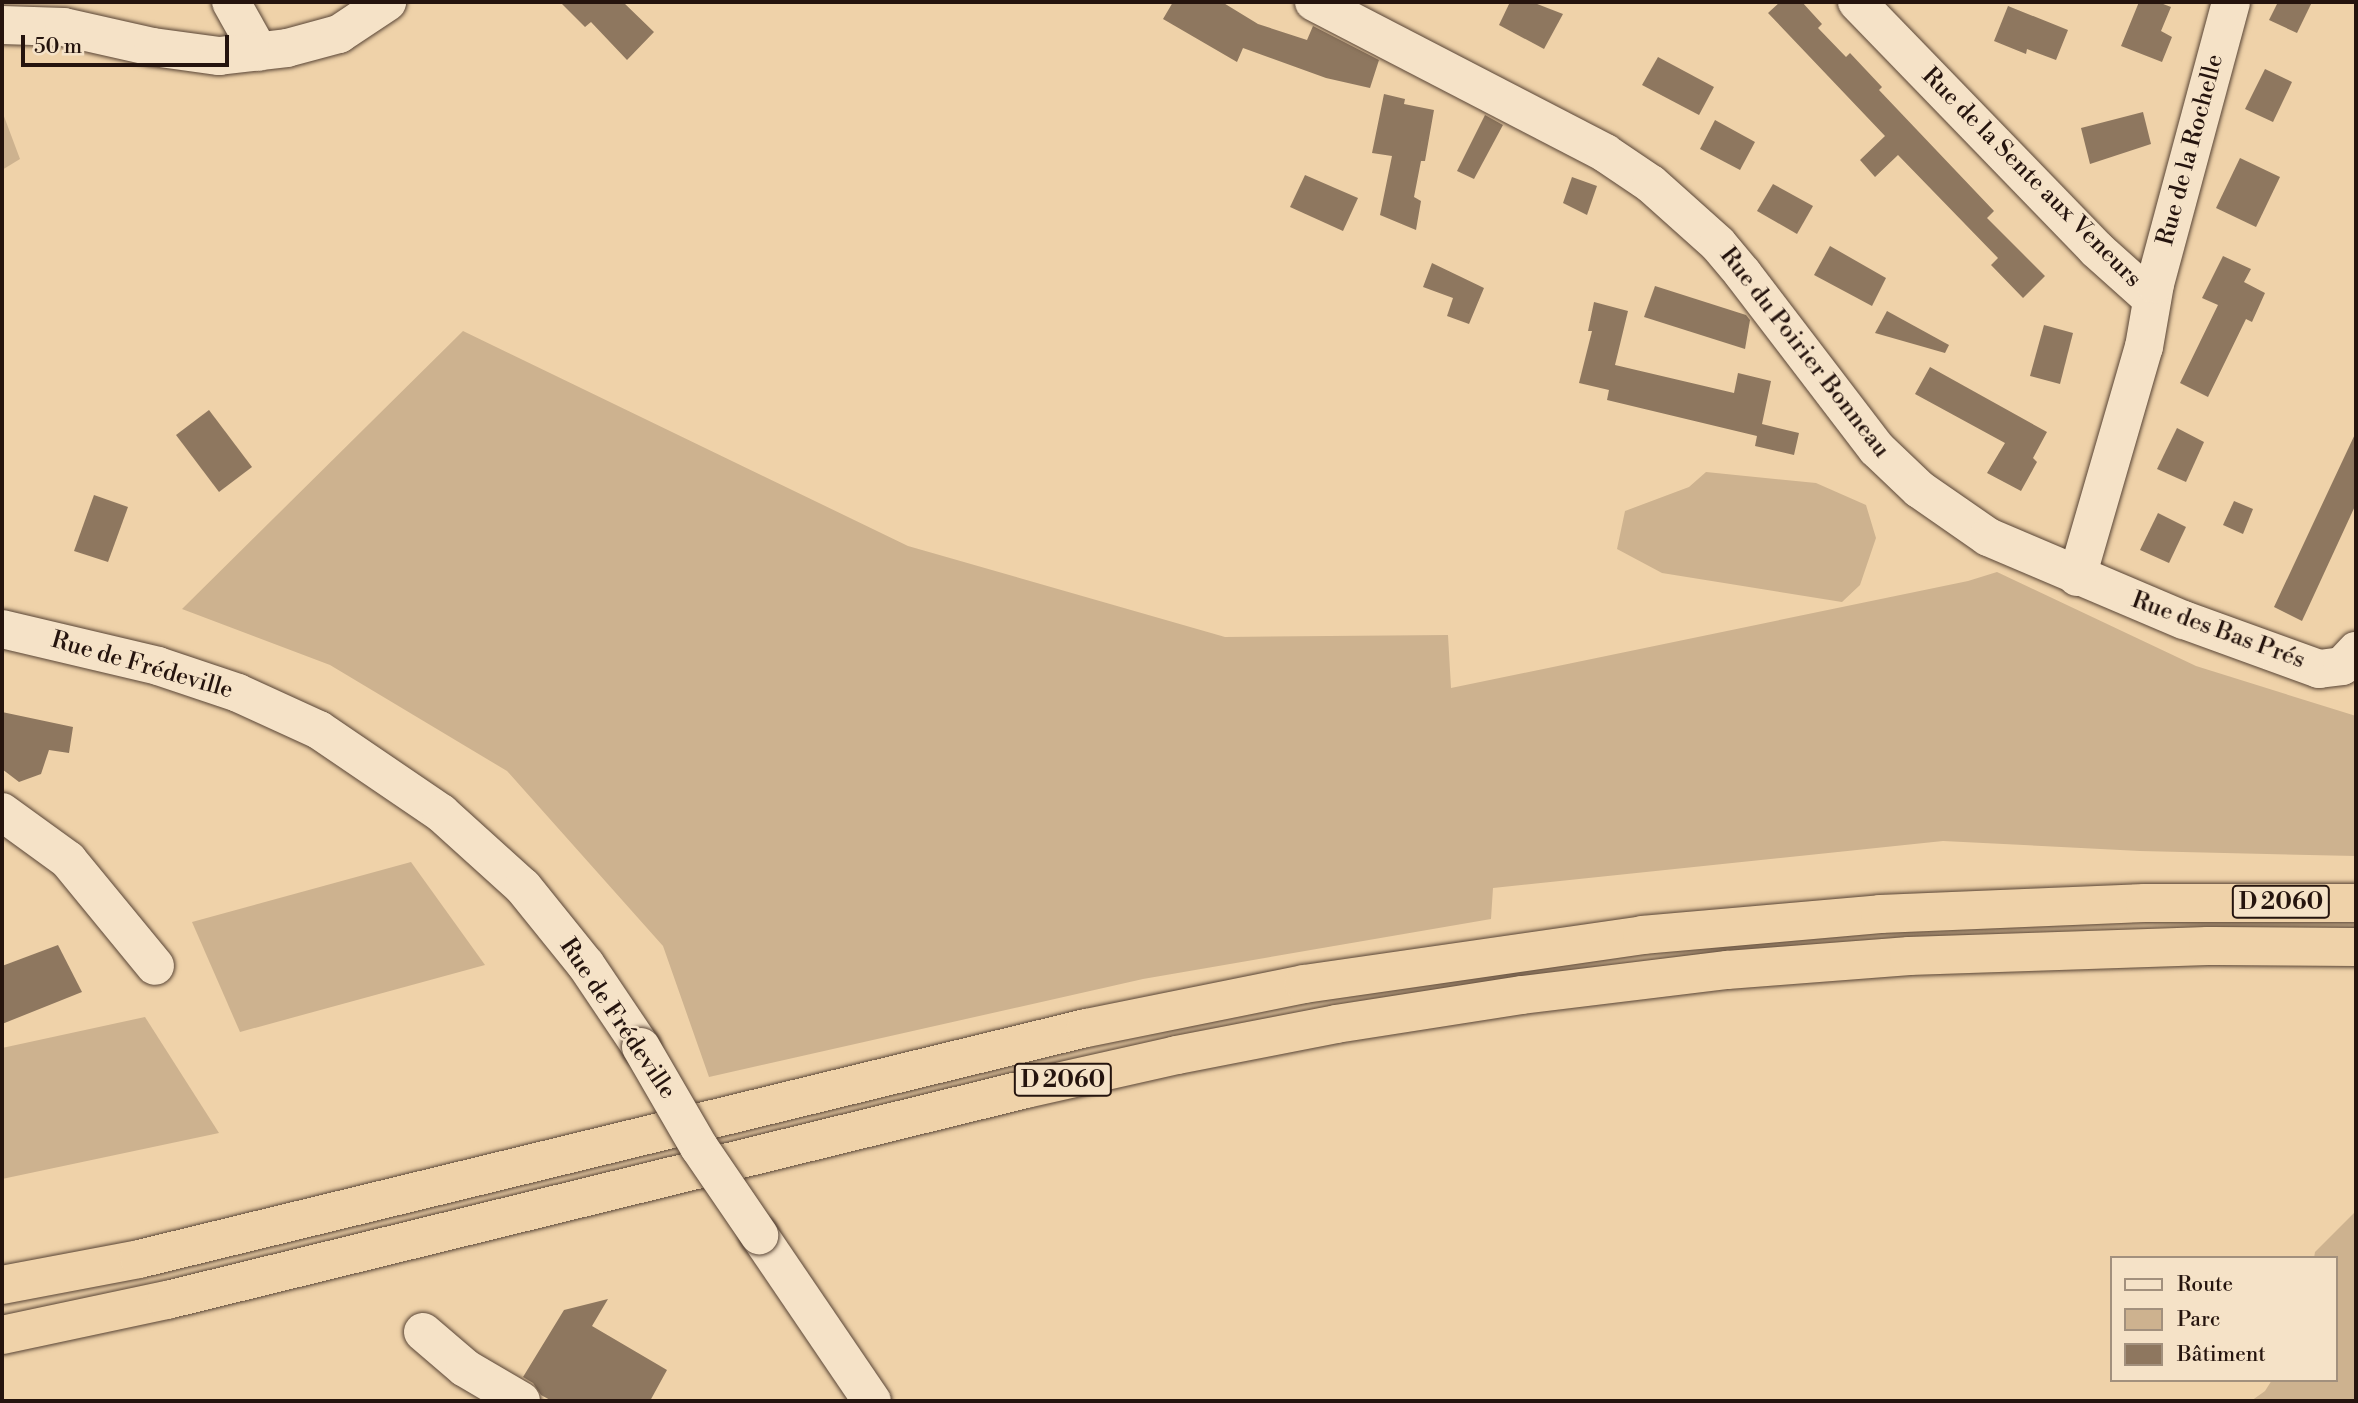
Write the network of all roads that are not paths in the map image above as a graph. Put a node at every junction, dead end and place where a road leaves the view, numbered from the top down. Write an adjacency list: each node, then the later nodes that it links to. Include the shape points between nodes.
1 (230, 2): 7 (street)
2 (387, 2): 7 (street, via 338,34)
3 (1314, 2): 9 (street, Rue du Poirier Bonneau, via 1605,153 1651,184 1718,244 1877,449 1919,489 1988,537)
4 (1857, 2): 8 (street, Rue de la Sente aux Veneurs, via 2096,248)
5 (2231, 2): 8 (street, Rue de la Rochelle)
6 (2, 25): 7 (street, via 64,27 219,56)
7 (259, 52)
8 (2152, 299): 9 (street, Rue de la Sente aux Veneurs, via 2144,347)
9 (2077, 577): 11 (street, Rue des Bas Prés, via 2319,669 2342,666)
10 (2, 629): 20 (street, Rue de Frédeville, bridge, via 158,666 227,689 319,730 441,813 523,887 586,965 699,1147)
11 (2356, 651)
12 (2, 812): 15 (street, via 68,860)
13 (2356, 903): 16 (highway, D 2060, via 2145,903 1880,914 1642,934 1304,984 1086,1028 139,1259)
14 (2356, 947): 18 (highway, D 2060, via 2208,946 1909,956 1727,970 1336,1024 1013,1092 208,1291)
15 (155, 966)
16 (2, 1285)
17 (423, 1332): 19 (street, via 465,1368)
18 (2, 1335)
19 (521, 1401)
20 (872, 1401)

